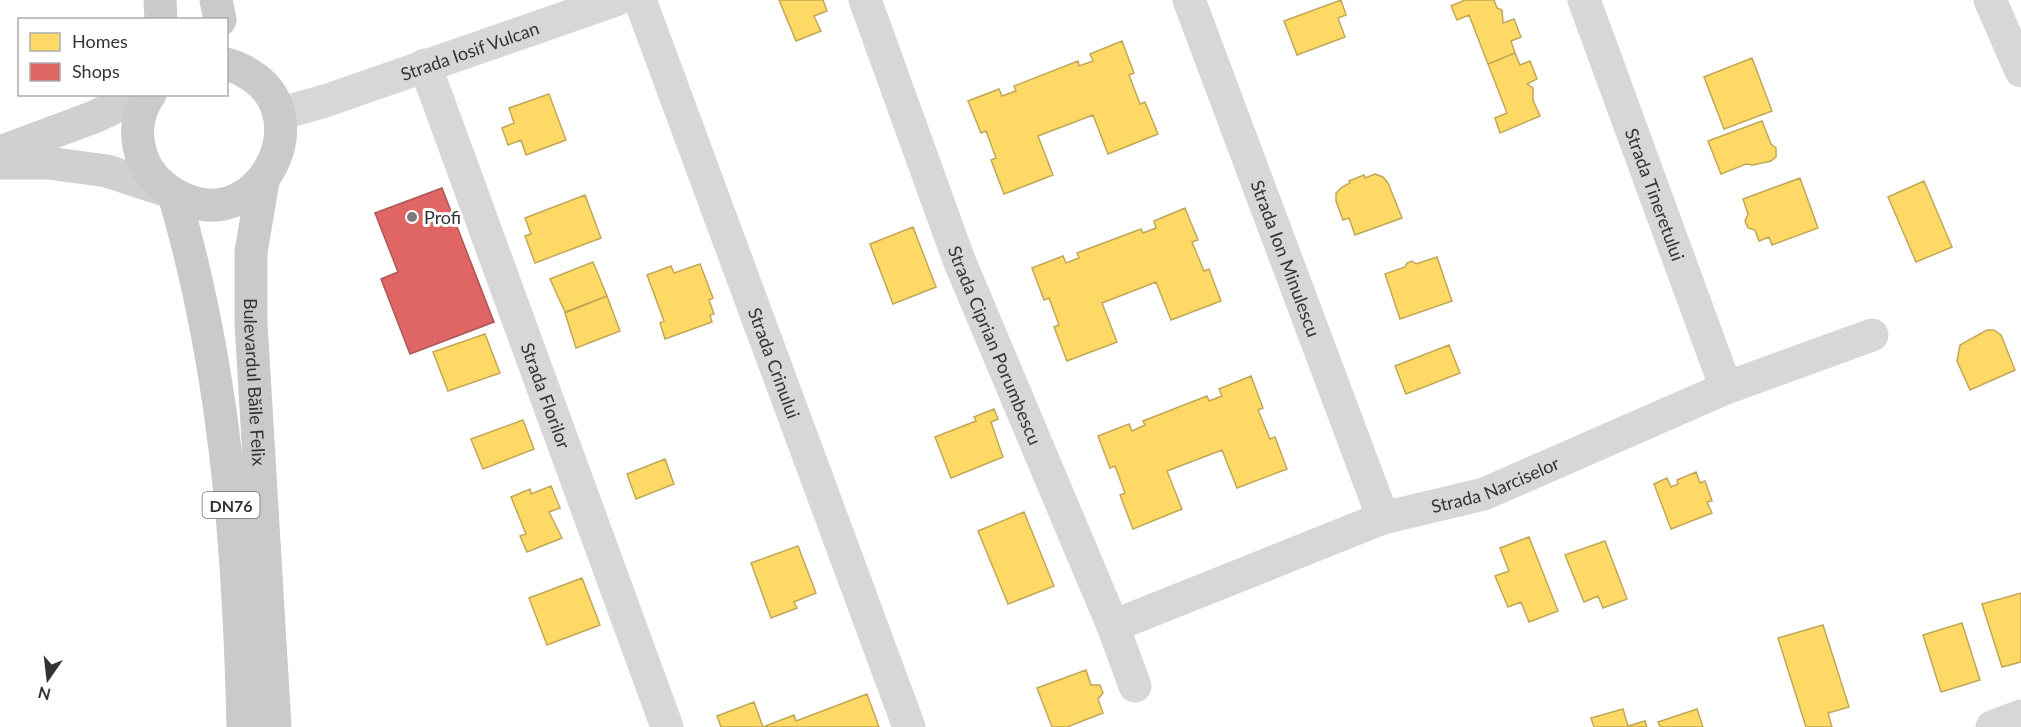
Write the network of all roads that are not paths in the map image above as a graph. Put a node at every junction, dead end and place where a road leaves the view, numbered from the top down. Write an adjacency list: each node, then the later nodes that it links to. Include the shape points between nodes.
1 (160, 0): 9 (main road)
2 (216, 0): 10 (main road)
3 (616, 0): 12 (street, Strada Iosif Vulcan)
4 (640, 0): 30 (street, Strada Crinului)
5 (865, 0): 24 (street, Strada Ciprian Porumbescu, via 959,260)
6 (1189, 0): 23 (street, Strada Ion Minulescu)
7 (1584, 0): 22 (street, Strada Tineretului)
8 (1990, 0): 13 (street)
9 (161, 18)
10 (220, 18)
11 (228, 58): 16 (main road, via 261,83)
12 (425, 65): 16 (street, Strada Iosif Vulcan); 29 (street, Strada Florilor)
13 (2021, 71)
14 (139, 96): 17 (main road)
15 (149, 96): 20 (main road, DN76, via 141,109 138,146 150,174)
16 (279, 114): 19 (main road, via 279,149)
17 (0, 152)
18 (0, 163): 20 (main road, via 48,163 107,171)
19 (263, 181): 20 (main road, via 249,194 211,205); 28 (main road, Bulevardul Băile Felix / DN76, via 251,252 250,323)
20 (171, 193): 27 (main road, Bulevardul Băile Felix / DN76, via 199,284 219,395 232,522)
21 (1872, 335): 22 (street, Strada Narciselor)
22 (1726, 388): 23 (street, Strada Narciselor, via 1485,494)
23 (1383, 518): 24 (street, Strada Narciselor)
24 (1113, 626): 25 (street, Strada Ciprian Porumbescu)
25 (1135, 686)
26 (2021, 716): 31 (street)
27 (243, 727)
28 (275, 727)
29 (667, 727)
30 (909, 727)
31 (1992, 727)

